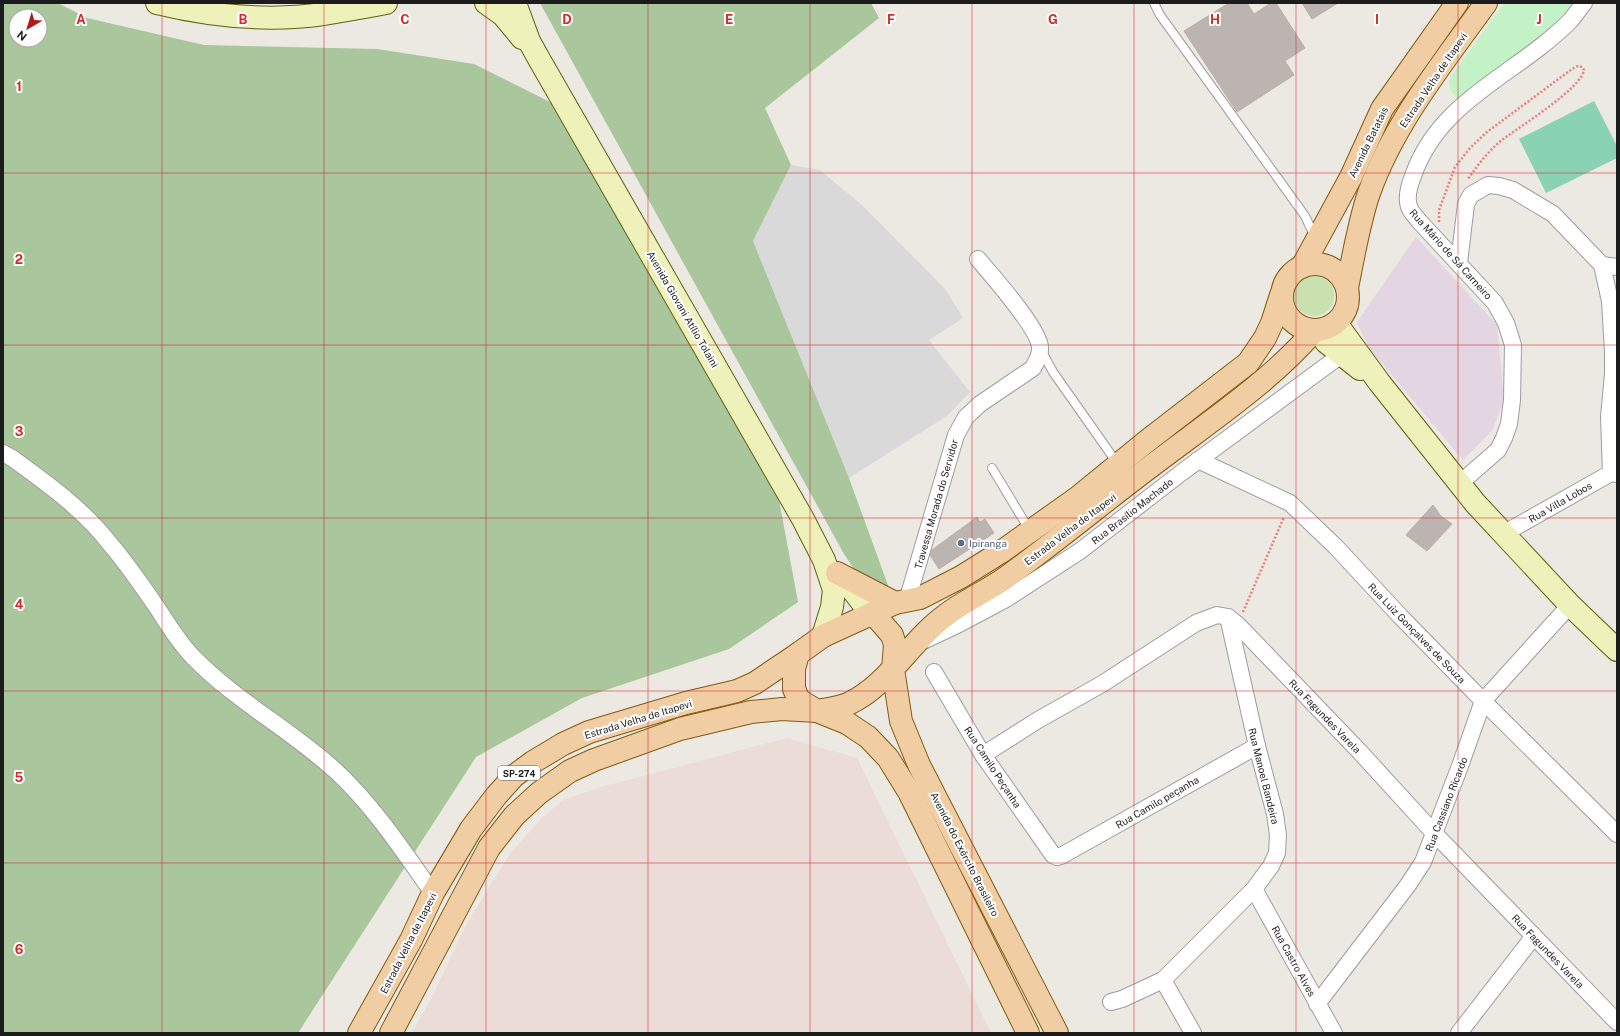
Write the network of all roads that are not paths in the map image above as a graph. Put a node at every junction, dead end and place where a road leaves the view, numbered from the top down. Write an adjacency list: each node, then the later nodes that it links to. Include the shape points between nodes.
1 (157, 3): 2 (street, via 227,16 270,17 322,14)
2 (386, 3)
3 (486, 3): 9 (street, Avenida Giovani Atílio Tolaini, via 503,15)
4 (515, 3): 9 (street, Avenida Giovani Atílio Tolaini, via 529,41)
5 (1154, 3): 10 (lane, via 1160,15 1305,216)
6 (1457, 3): 10 (main road, Avenida Batatais, via 1382,109 1351,177)
7 (1486, 3): 15 (main road, Estrada Velha de Itapevi, via 1418,98 1384,158 1369,194)
8 (1584, 3): 12 (street, Rua Mário de Sá Carneiro, via 1570,22 1549,40 1456,111 1424,150 1411,181 1409,208)
9 (539, 59): 30 (street, Avenida Giovani Atílio Tolaini)
10 (1316, 240): 14 (main road, Avenida Batatais)
11 (978, 259): 18 (street, via 1030,324)
12 (1459, 263): 13 (street, via 1466,204 1472,195 1488,185 1513,190 1553,214); 27 (street, Rua Mário de Sá Carneiro, via 1495,303 1506,323 1513,345 1510,424 1498,450)
13 (1610, 266): 20 (street)
14 (1302, 267): 15 (main road, via 1315,264 1328,267); 16 (main road, via 1287,278)
15 (1348, 281): 17 (main road, via 1347,307 1343,316)
16 (1281, 295): 17 (main road, via 1284,311 1300,327); 24 (main road, Estrada Velha de Itapevi, via 1265,338 1248,363)
17 (1323, 328): 19 (street, via 1326,342); 21 (street); 37 (main road, Estrada Velha de Itapevi, via 1245,397 1044,550 931,626)
18 (1040, 348): 24 (lane, via 1053,372); 31 (street, Travessa Morada do Servidor, via 1038,360 1033,368 980,404 966,417 956,435)
19 (1341, 355): 21 (street); 23 (street, Rua Brasílio Machado)
20 (1615, 374): 26 (street, via 1609,417)
21 (1378, 382): 27 (street)
22 (3, 453): 49 (street, via 72,503 110,543 179,641 202,667 337,772 369,805)
23 (1198, 460): 37 (street, Rua Brasílio Machado, via 1080,551 1006,599 928,637); 41 (street, Rua Luiz Gonçalves de Souza, via 1290,503 1336,547)
24 (1118, 466): 28 (main road, Estrada Velha de Itapevi)
25 (992, 468): 28 (lane)
26 (1614, 474): 29 (street, Rua Villa Lobos)
27 (1460, 484): 29 (street)
28 (1031, 531): 31 (main road, Estrada Velha de Itapevi, via 961,577 920,598)
29 (1503, 534): 32 (street)
30 (830, 566): 31 (main road); 33 (street); 35 (street, via 834,590)
31 (901, 602): 33 (main road, Estrada Velha de Itapevi)
32 (1570, 605): 36 (street); 41 (street, Rua Cassiano Ricardo)
33 (874, 617): 35 (main road, Estrada Velha de Itapevi); 39 (main road, via 892,635 895,645)
34 (1233, 621): 43 (street, Rua Manoel Bandeira); 44 (street, via 1217,615 1196,623 1102,684); 45 (street, Rua Fagundes Varela, via 1360,752)
35 (824, 636): 38 (main road, Estrada Velha de Itapevi)
36 (1616, 648)
37 (912, 649): 39 (main road, Estrada Velha de Itapevi)
38 (798, 654): 42 (main road, via 794,669 794,689 799,700); 49 (main road, Estrada Velha de Itapevi / SP-274, via 755,683 737,691 686,703 590,732 533,762 514,776 491,802 471,829)
39 (894, 669): 42 (main road, Estrada Velha de Itapevi, via 847,704); 58 (main road, Avenida do Exército Brasileiro, via 901,720 919,765)
40 (934, 672): 44 (street, Rua Camilo Peçanha)
41 (1483, 701): 45 (street, Rua Cassiano Ricardo); 46 (street, Rua Luiz Gonçalves de Souza)
42 (817, 711): 56 (main road, Estrada Velha de Itapevi / SP-274, via 782,709 750,712 680,729 594,760 570,771 539,793 514,816 489,848); 57 (main road, via 847,723 868,737 888,758 909,792)
43 (1256, 746): 47 (street, Rua Camilo peçanha); 48 (street, Rua Manoel Bandeira, via 1275,814 1278,835 1277,853)
44 (983, 755): 47 (street, Rua Camilo Peçanha, via 1053,855)
45 (1434, 834): 50 (street, Rua Fagundes Varela); 53 (street, Rua Cassiano Ricardo, via 1416,874)
46 (1617, 834)
47 (1057, 857)
48 (1254, 889): 51 (street, Rua Manoel Bandeira); 53 (street, Rua Castro Alves)
49 (433, 893): 55 (main road, Estrada Velha de Itapevi / SP-274, via 411,940)
50 (1534, 936): 54 (street, Rua Fagundes Varela); 61 (street)
51 (1163, 980): 52 (street, Rua Manoel Bandeira); 59 (street)
52 (1111, 1002)
53 (1317, 1004): 60 (street, Rua Castro Alves)
54 (1617, 1024): 62 (street)
55 (359, 1033)
56 (391, 1033)
57 (1028, 1033)
58 (1057, 1033)
59 (1193, 1033)
60 (1334, 1033)
61 (1459, 1033)
62 (1611, 1033)

